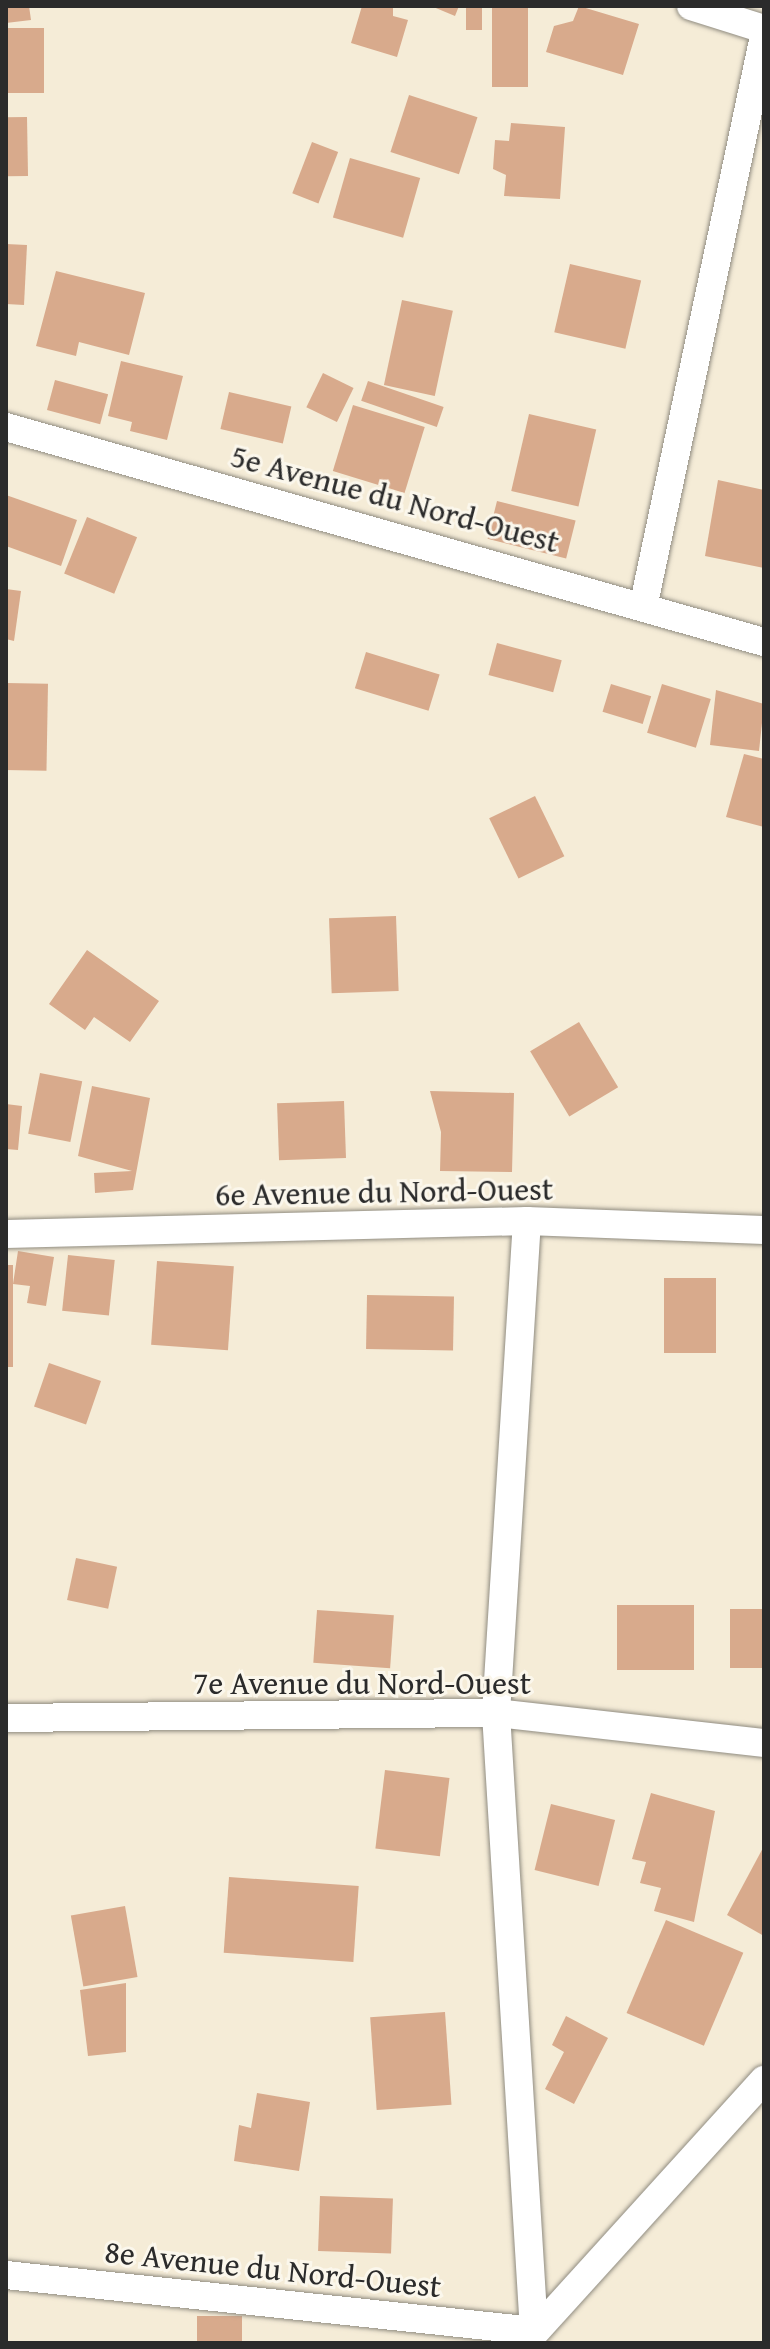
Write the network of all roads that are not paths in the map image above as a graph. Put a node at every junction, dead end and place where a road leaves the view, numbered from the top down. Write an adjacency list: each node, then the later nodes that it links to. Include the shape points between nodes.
1 (691, 6): 2 (street)
2 (764, 29)
3 (764, 36): 5 (street)
4 (6, 427): 5 (street, 5e Avenue du Nord-Ouest)
5 (644, 603): 6 (street, 5e Avenue du Nord-Ouest)
6 (764, 642)
7 (527, 1221): 8 (street, 6e Avenue du Nord-Ouest); 9 (street, 6e Avenue du Nord-Ouest); 10 (street)
8 (764, 1230)
9 (6, 1234)
10 (496, 1713): 11 (street, 7e Avenue du Nord-Ouest); 12 (street, 7e Avenue du Nord-Ouest); 15 (street)
11 (6, 1718)
12 (764, 1743)
13 (764, 2080): 15 (street)
14 (6, 2275): 15 (street, 8e Avenue du Nord-Ouest)
15 (530, 2337)

